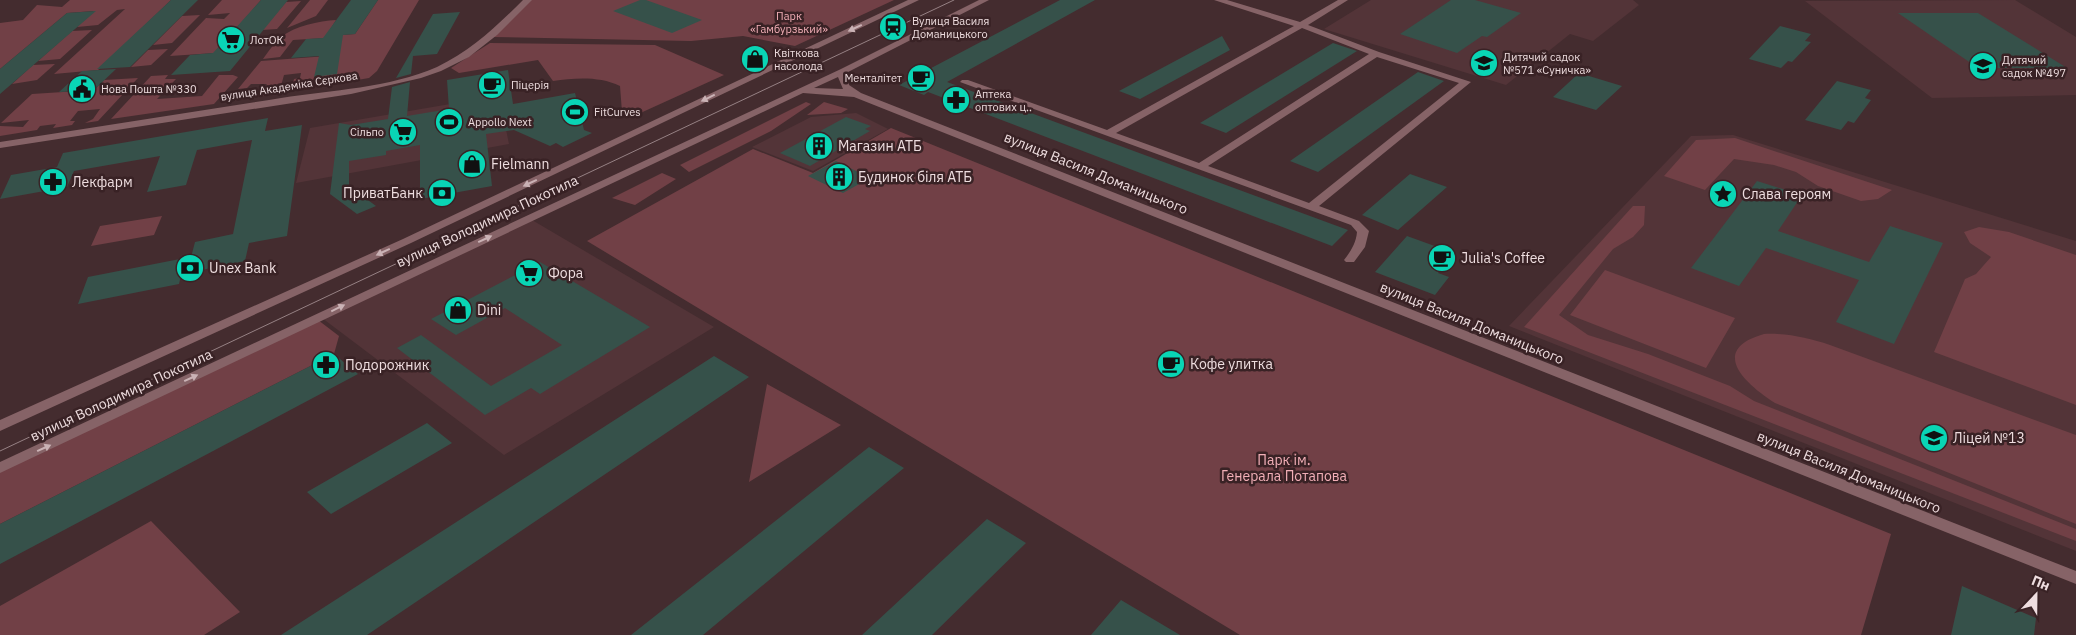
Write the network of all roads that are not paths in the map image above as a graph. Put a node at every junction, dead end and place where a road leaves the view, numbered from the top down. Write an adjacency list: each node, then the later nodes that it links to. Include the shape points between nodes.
1 (528, 0): 13 (street, вулиця Академіка Сєркова, via 484,41 455,62 394,82)
2 (915, 0): 17 (street, вулиця Володимира Покотила, one-way to 17, via 416,236)
3 (985, 0): 8 (street, вулиця Володимира Покотила)
4 (1218, 0): 6 (street)
5 (1344, 0): 6 (street)
6 (1300, 25): 7 (street); 12 (street)
7 (1376, 54): 14 (street); 15 (street, via 1466,82)
8 (844, 71): 10 (street, вулиця Володимира Покотила); 11 (street, вулиця Василя Доманицького, via 842,78 846,87)
9 (965, 82): 12 (street)
10 (797, 92): 11 (street, вулиця Василя Доманицького, via 836,91); 18 (street, вулиця Володимира Покотила, one-way to 10)
11 (858, 95): 19 (street, вулиця Василя Доманицького)
12 (1107, 134): 14 (street)
13 (0, 145)
14 (1200, 167): 15 (street)
15 (1311, 207): 16 (street, via 1355,223 1363,231 1358,251)
16 (1350, 260)
17 (0, 426)
18 (0, 468)
19 (2076, 578)

